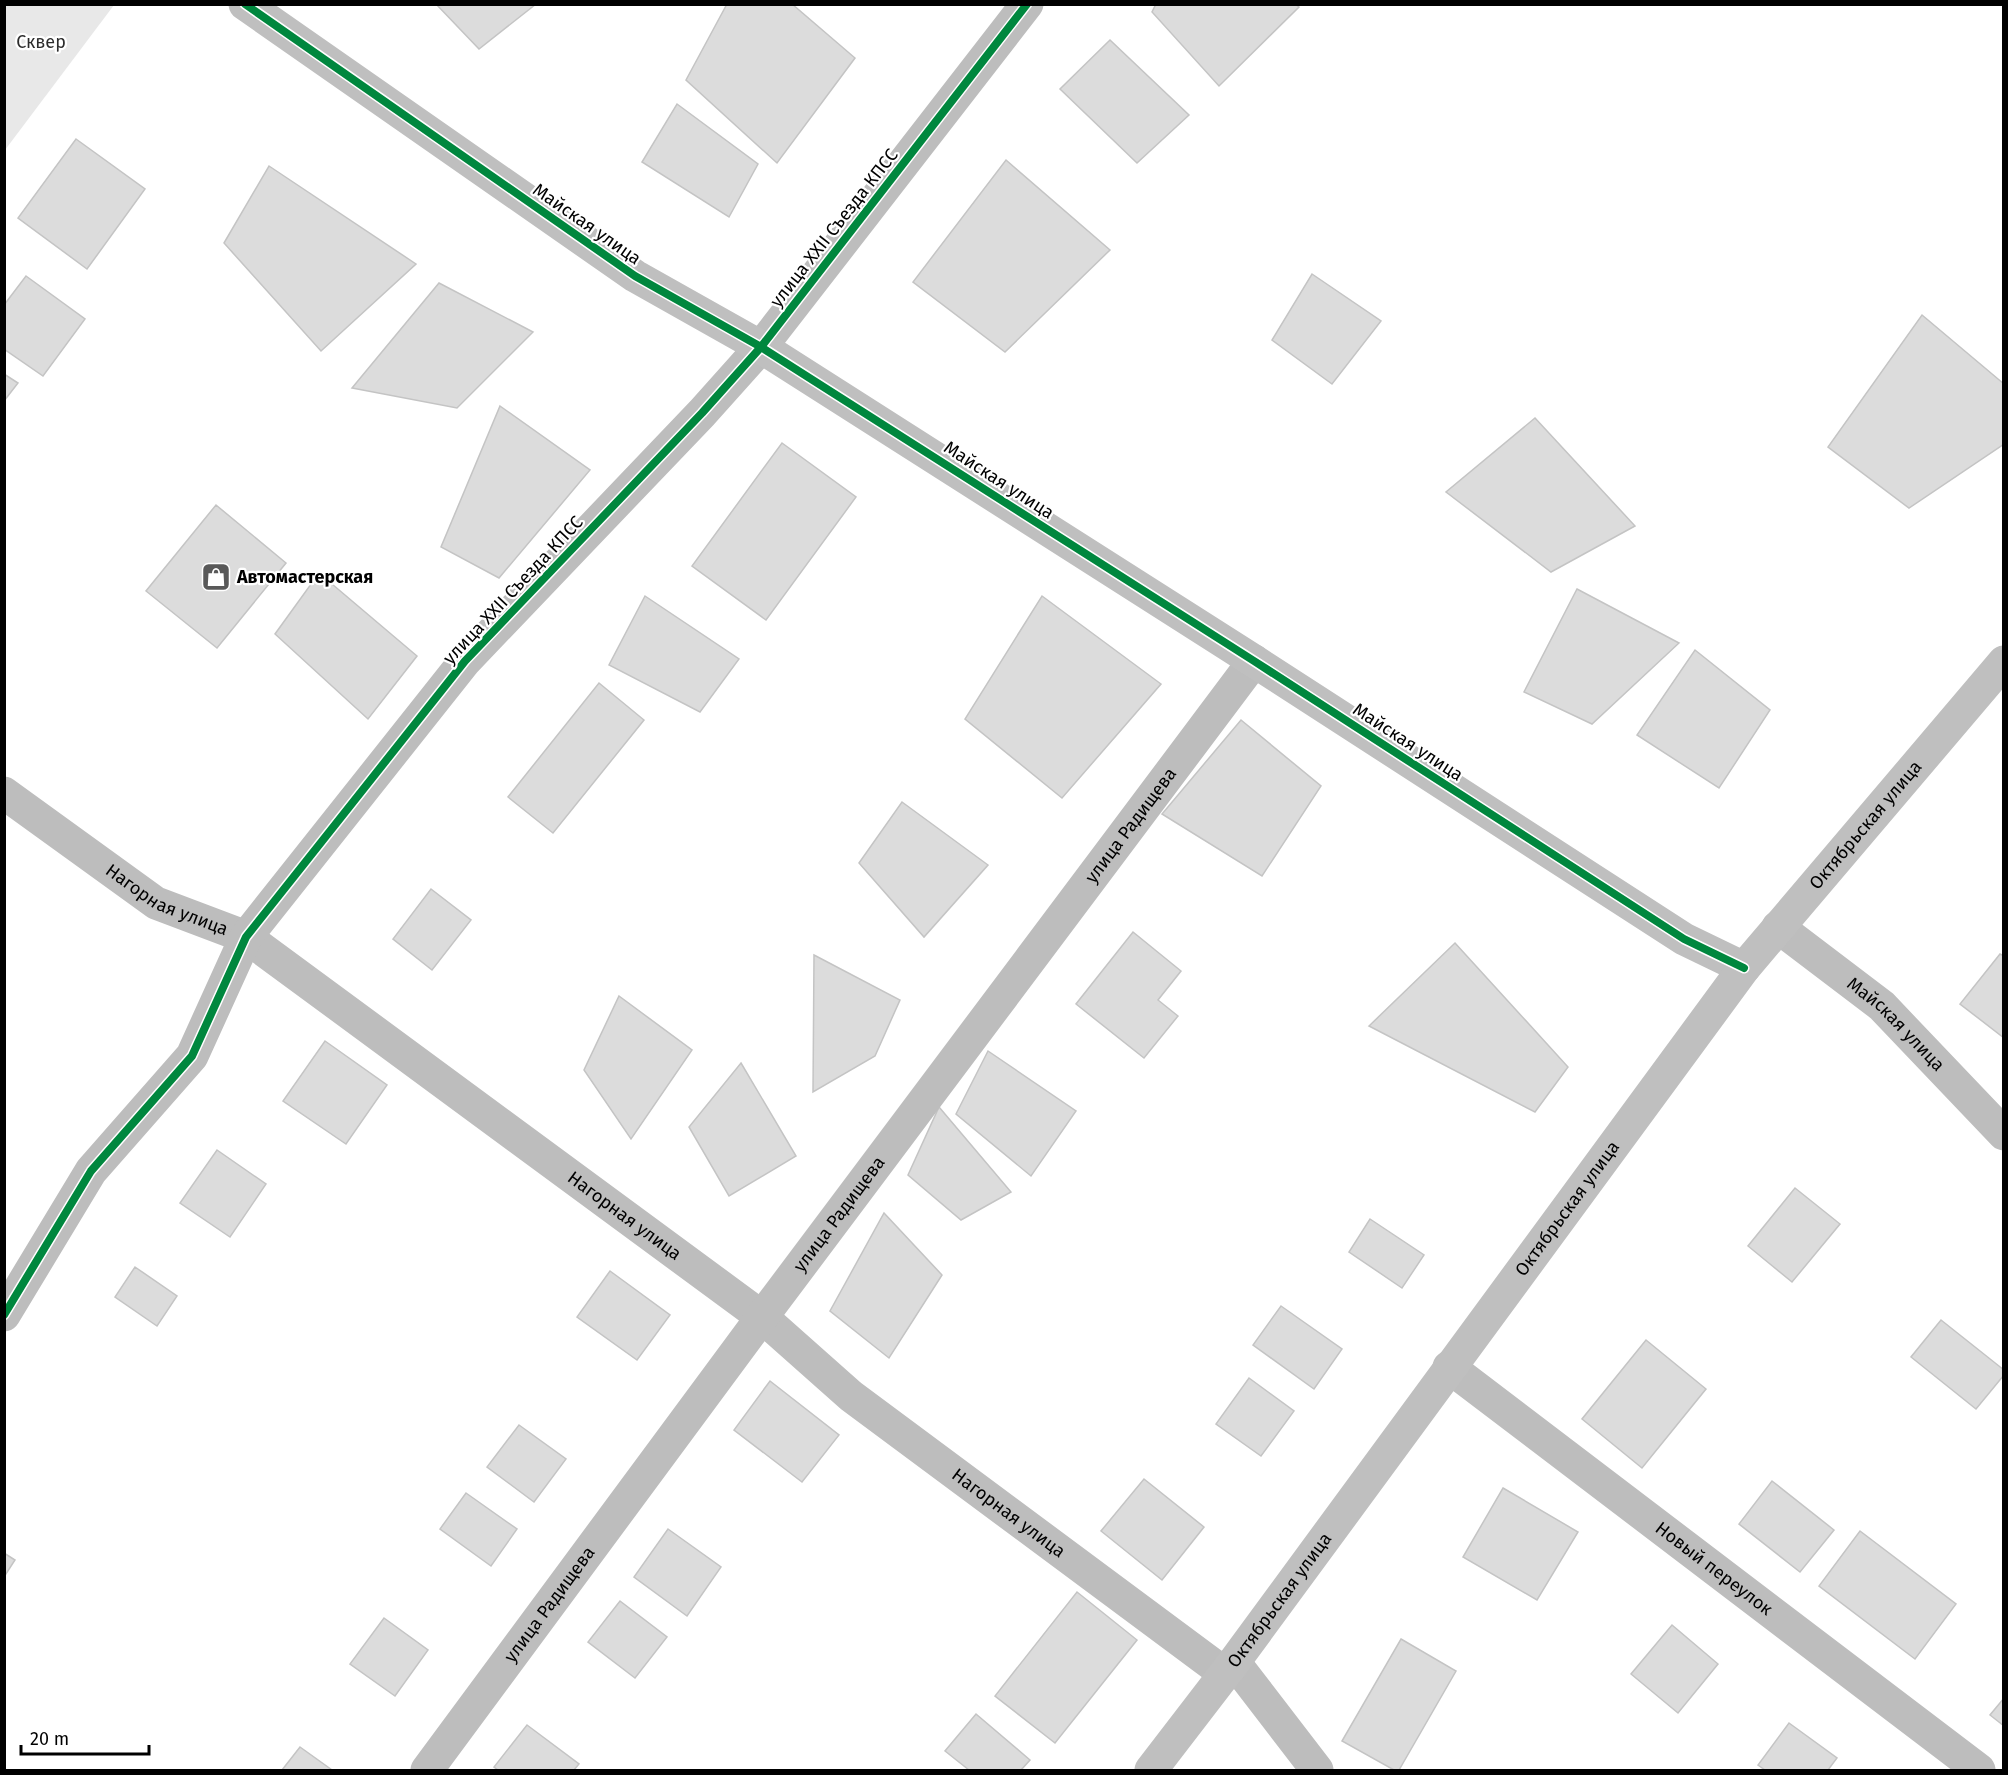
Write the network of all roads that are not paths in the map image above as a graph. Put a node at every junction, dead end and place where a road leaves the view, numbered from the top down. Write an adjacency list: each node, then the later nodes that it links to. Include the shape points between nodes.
1 (245, 4): 3 (street, Майская улица, via 635,276)
2 (1027, 4): 3 (street, улица XXII Съезда КПСС)
3 (761, 347): 4 (street, Майская улица); 8 (street, улица XXII Съезда КПСС, via 465,661)
4 (1254, 661): 9 (street, Майская улица, via 1684,939); 12 (street, улица Радищева)
5 (2004, 662): 7 (street, Октябрьская улица)
6 (4, 793): 8 (street, Нагорная улица, via 156,903)
7 (1778, 927): 9 (street, Октябрьская улица); 10 (street, Майская улица, via 1882,1006)
8 (246, 938): 11 (street, улица XXII Съезда КПСС, via 192,1056 91,1171); 12 (street, Нагорная улица)
9 (1744, 968): 13 (street, Октябрьская улица)
10 (2004, 1134)
11 (4, 1315)
12 (762, 1317): 14 (street, Нагорная улица, via 851,1396); 15 (street, улица Радищева)
13 (1449, 1367): 14 (street, Октябрьская улица); 18 (street, Новый переулок)
14 (1229, 1667): 16 (street, Октябрьская улица); 17 (street, Нагорная улица)
15 (427, 1770)
16 (1151, 1770)
17 (1317, 1770)
18 (1979, 1770)

